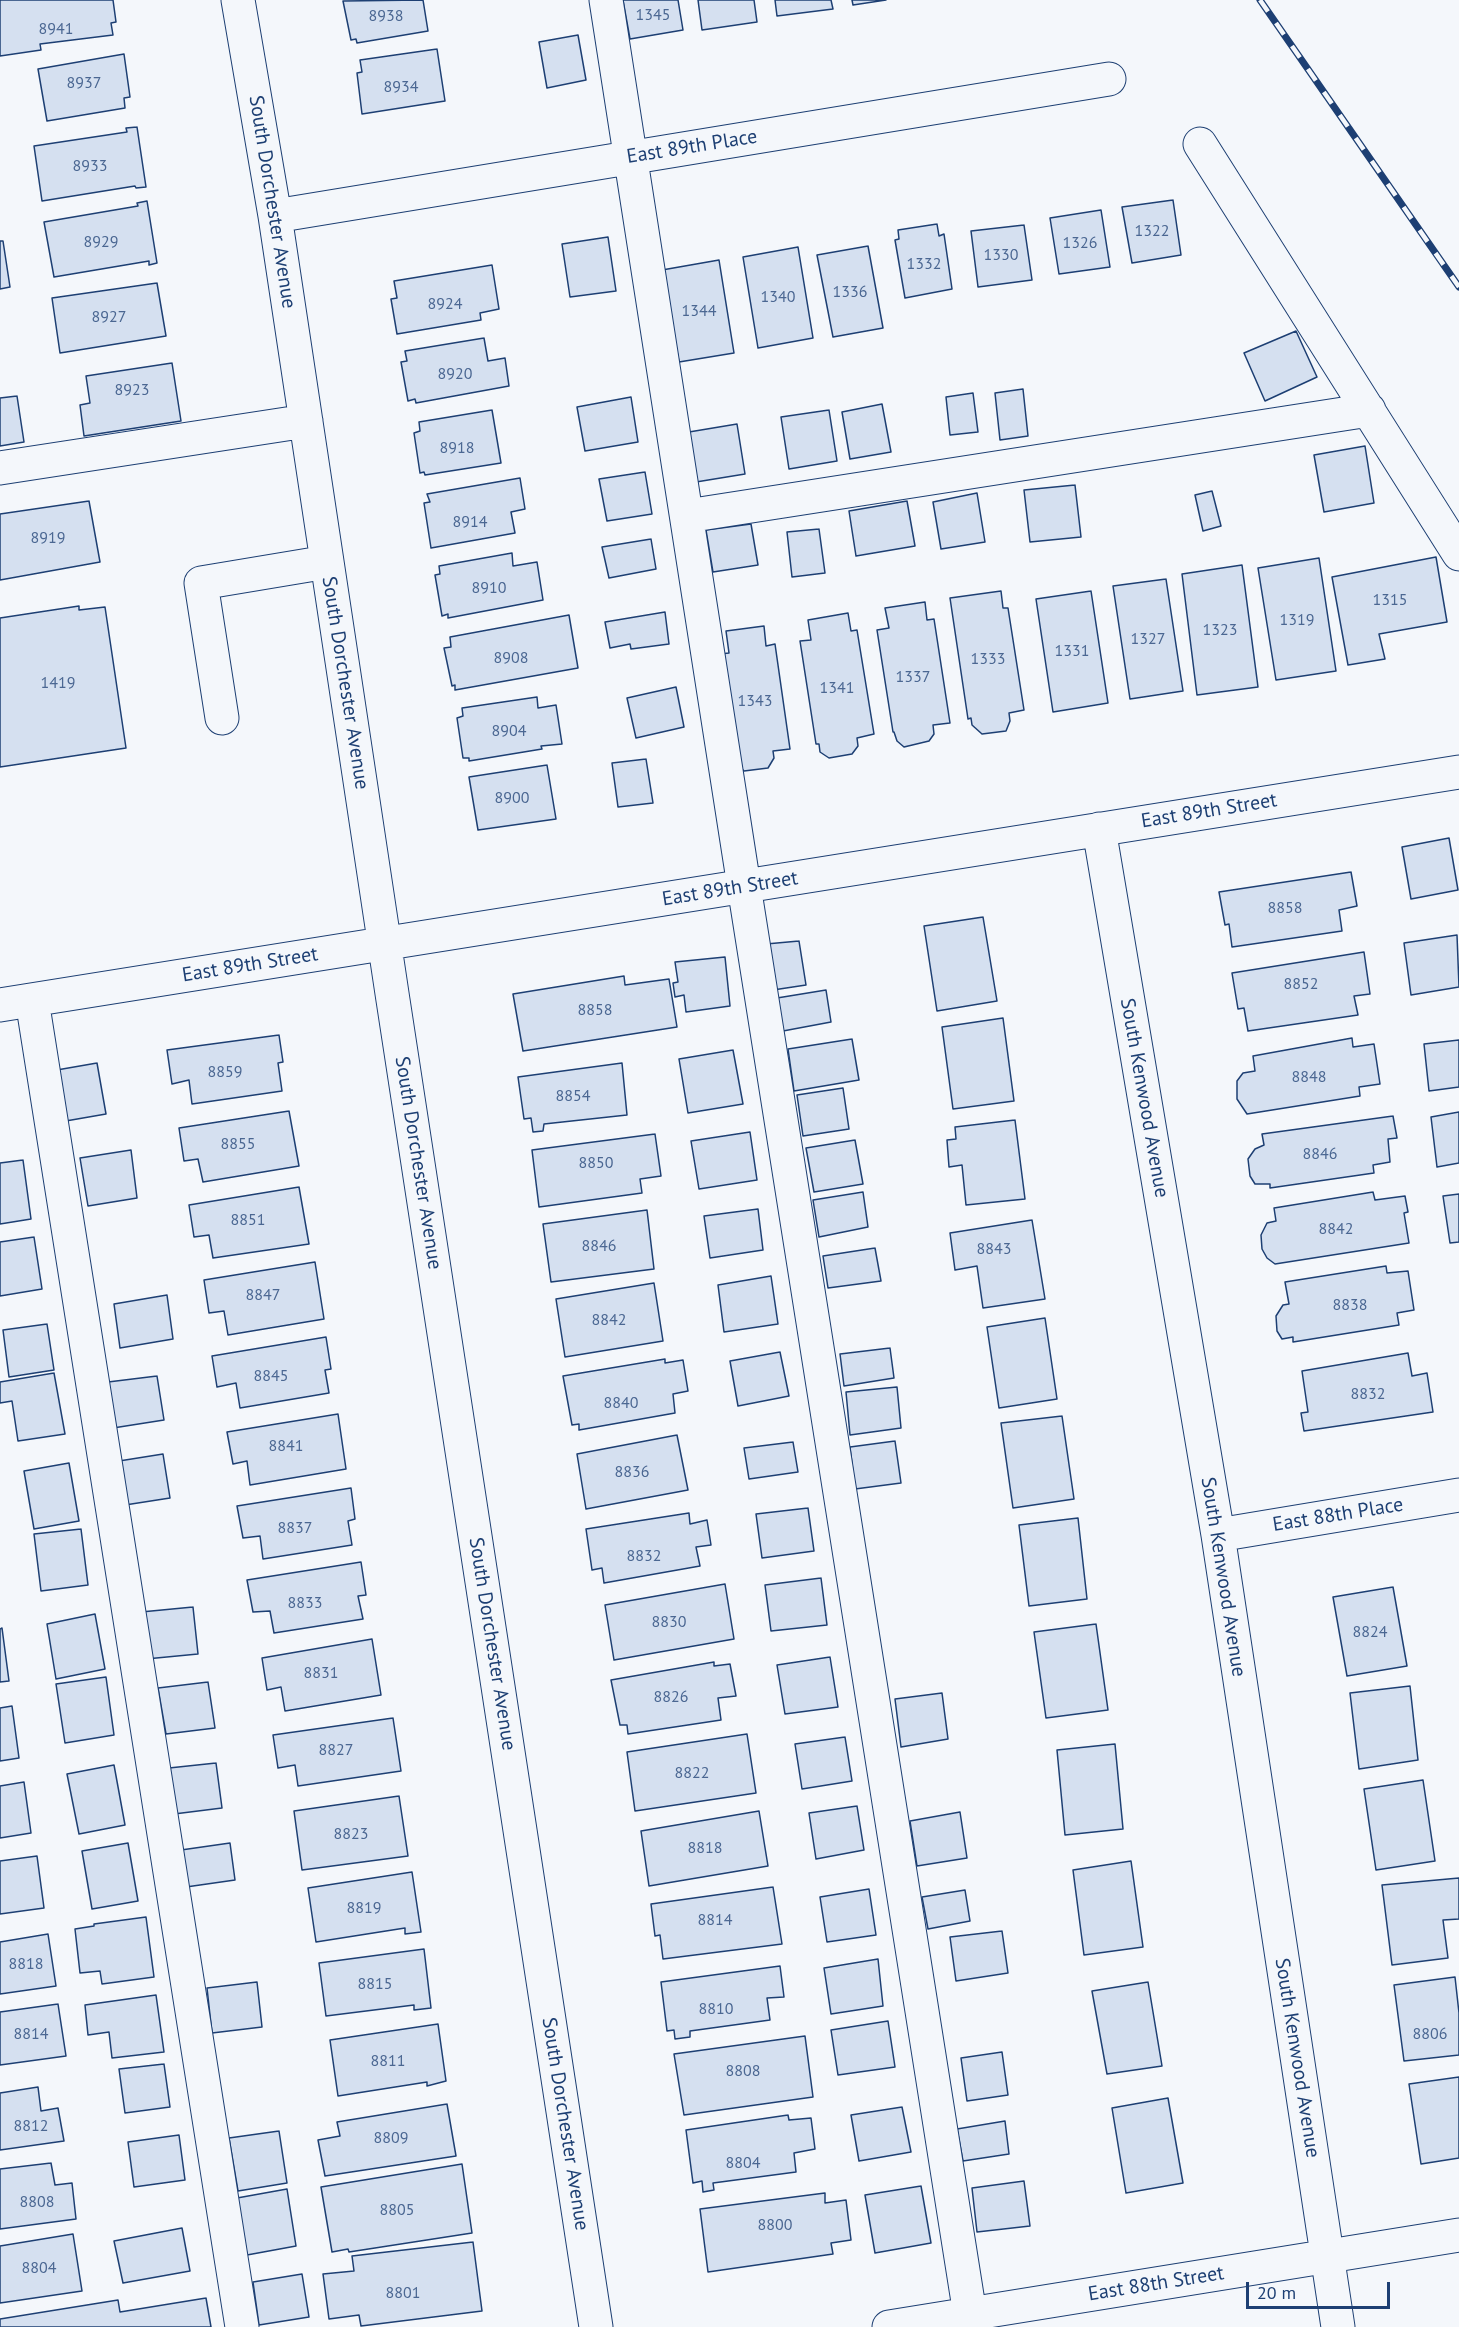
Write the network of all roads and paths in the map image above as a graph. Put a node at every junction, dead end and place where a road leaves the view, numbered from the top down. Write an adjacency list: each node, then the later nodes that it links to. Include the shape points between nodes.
1 (238, 0): 6 (street, South Dorchester Avenue)
2 (606, 0): 5 (street)
3 (1109, 79): 5 (street, East 89th Place)
4 (1200, 144): 7 (street)
5 (631, 156): 6 (street, East 89th Place); 10 (street)
6 (275, 216): 8 (street, South Dorchester Avenue)
7 (1369, 410): 10 (street); 11 (street)
8 (306, 421): 9 (street); 12 (street, South Dorchester Avenue)
9 (0, 468)
10 (687, 516): 16 (street)
11 (1459, 554)
12 (327, 562): 13 (street, via 201,582); 17 (street, South Dorchester Avenue)
13 (222, 718)
14 (1459, 772): 15 (street, East 89th Street)
15 (1099, 829): 16 (street, East 89th Street); 21 (street, South Kenwood Avenue)
16 (744, 886): 17 (street, East 89th Street); 24 (street)
17 (384, 943): 18 (street, East 89th Street); 26 (street, South Dorchester Avenue)
18 (32, 1000): 19 (street, East 89th Street); 25 (street)
19 (0, 1005)
20 (1459, 1495): 21 (street, East 88th Place)
21 (1218, 1535): 23 (street, South Kenwood Avenue)
22 (1459, 2235): 23 (street, East 88th Street)
23 (1327, 2256): 24 (street, East 88th Street); 28 (street, South Kenwood Avenue)
24 (971, 2320): 27 (street, East 88th Street)
25 (242, 2327)
26 (596, 2327)
27 (889, 2327)
28 (1338, 2327)

